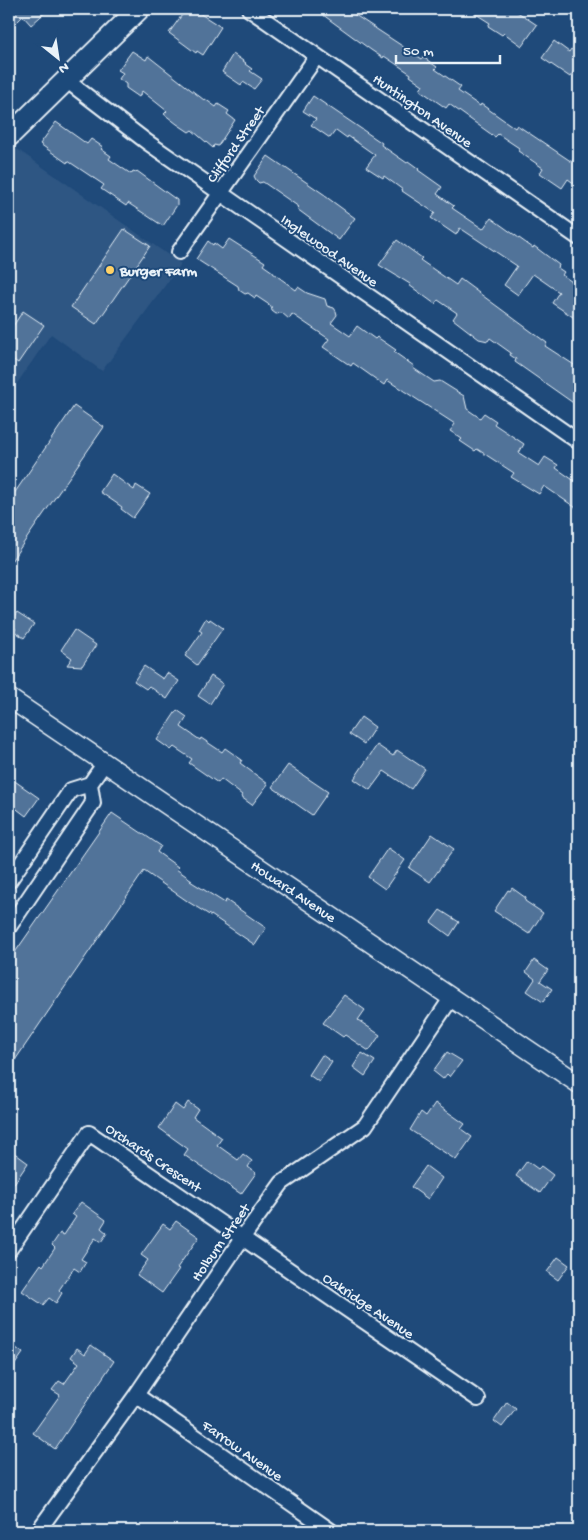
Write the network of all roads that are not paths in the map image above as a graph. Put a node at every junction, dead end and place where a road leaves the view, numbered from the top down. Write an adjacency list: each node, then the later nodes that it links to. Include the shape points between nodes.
1 (139, 9): 4 (main road)
2 (249, 9): 3 (street, Huntington Avenue)
3 (317, 56): 6 (street, Clifford Street); 7 (street, Huntington Avenue)
4 (66, 80): 5 (main road); 6 (street, Inglewood Avenue)
5 (9, 136)
6 (220, 193): 8 (street, Clifford Street); 9 (street, Inglewood Avenue)
7 (579, 238)
8 (179, 252)
9 (579, 442)
10 (9, 698): 11 (street, Howard Avenue)
11 (104, 764): 12 (street); 15 (street, Howard Avenue)
12 (90, 784): 13 (street, via 71,790); 14 (street, via 94,803)
13 (9, 880)
14 (9, 927)
15 (452, 997): 16 (street, Howard Avenue); 17 (street, Holburn Street, via 365,1126 282,1183)
16 (579, 1084)
17 (243, 1237): 18 (street, Orchards Crescent, via 89,1133); 19 (street, Holburn Street); 20 (street, Oakridge Avenue)
18 (9, 1250)
19 (136, 1395): 21 (street, Holburn Street); 22 (street, Farrow Avenue)
20 (478, 1399)
21 (38, 1531)
22 (331, 1531)

